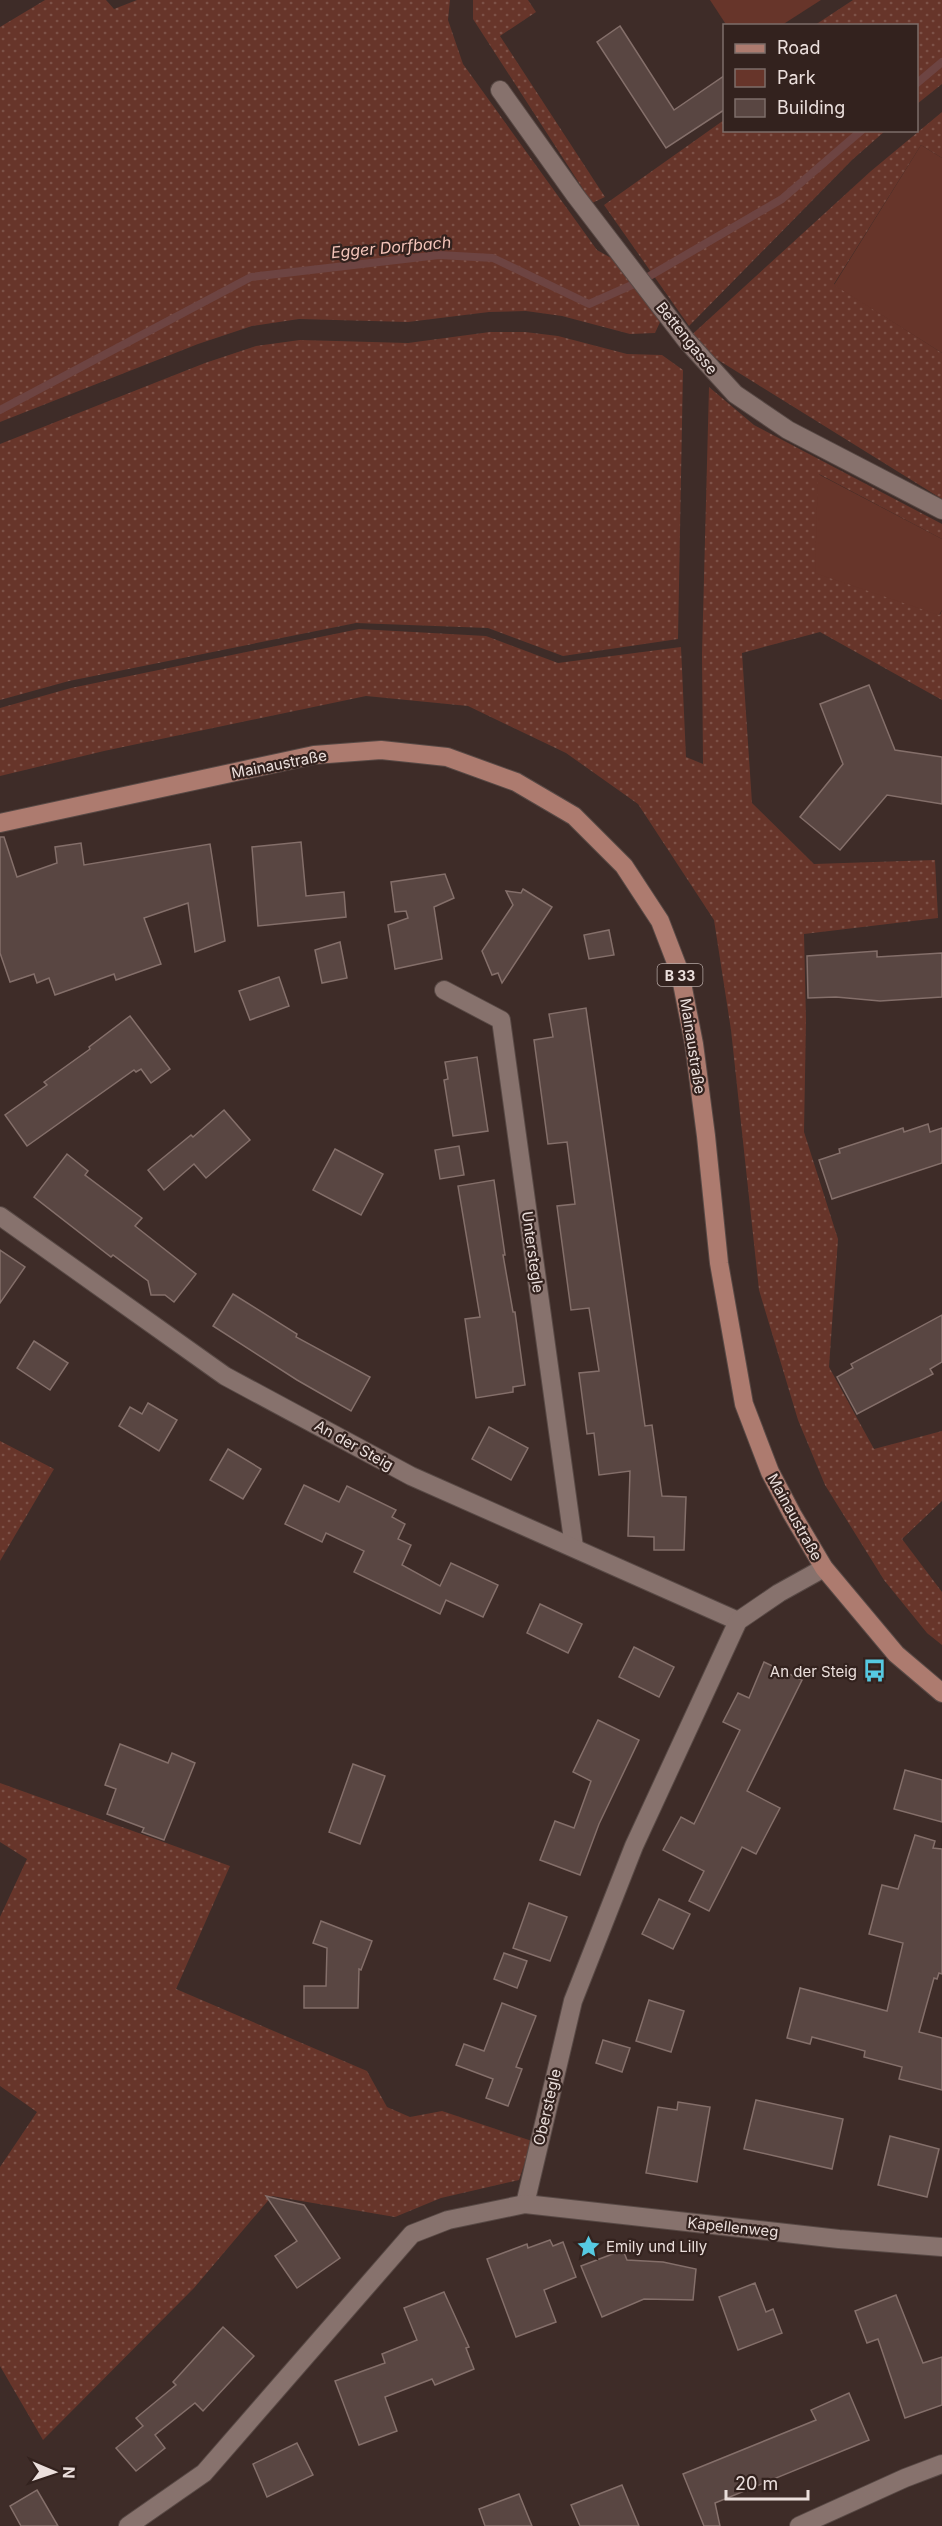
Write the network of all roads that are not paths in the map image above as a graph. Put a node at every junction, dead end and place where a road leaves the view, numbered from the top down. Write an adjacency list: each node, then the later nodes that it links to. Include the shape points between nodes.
1 (500, 90): 2 (street, Bettengasse, via 686,340 735,394 789,430)
2 (942, 510)
3 (0, 823): 7 (main road, Mainaustraße / B 33, via 314,755 381,750 447,758 516,782 574,816 624,866 660,921 680,972 694,1044 719,1263 744,1404 770,1472)
4 (444, 990): 6 (street, Unterstegle, via 501,1020)
5 (0, 1216): 6 (street, An der Steig, via 225,1376 411,1476)
6 (574, 1547): 8 (street, An der Steig)
7 (824, 1568): 8 (street); 9 (main road, Mainaustraße / B 33, via 896,1654)
8 (738, 1621): 10 (street, Oberstegle, via 633,1846 573,2001)
9 (942, 1693)
10 (525, 2204): 11 (street, Kapellenweg); 13 (street, via 448,2220 412,2234 204,2473)
11 (942, 2247)
12 (942, 2464): 14 (street)
13 (128, 2526)
14 (799, 2526)

